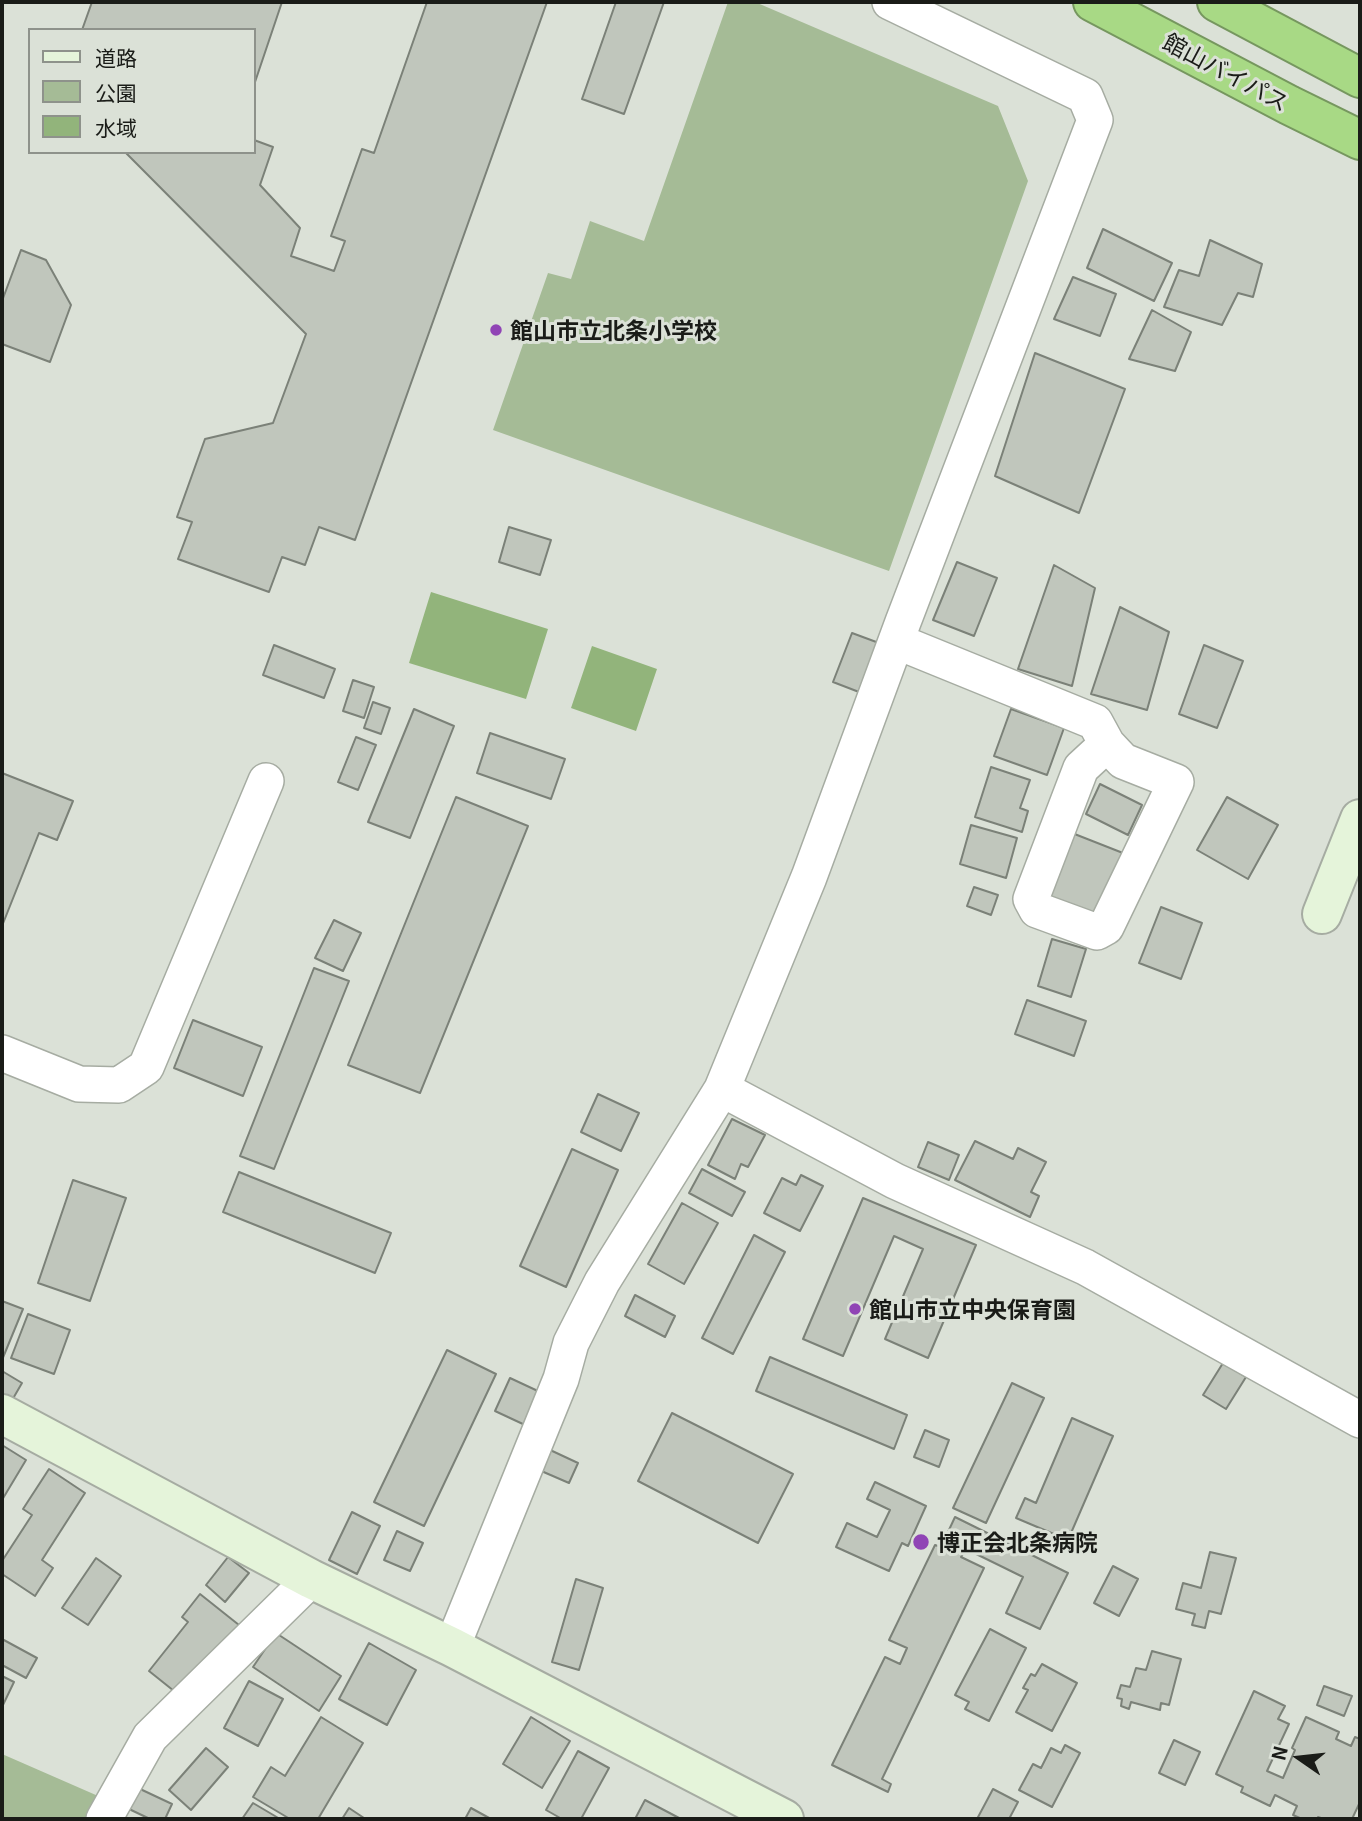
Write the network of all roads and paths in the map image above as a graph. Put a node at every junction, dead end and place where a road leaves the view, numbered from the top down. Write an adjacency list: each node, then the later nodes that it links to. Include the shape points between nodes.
1 (890, 2): 6 (street, via 1085,96 1095,120)
2 (1093, 2): 5 (highway, 館山バイパス)
3 (1217, 2): 4 (highway)
4 (1360, 78)
5 (1360, 140)
6 (897, 641): 7 (street, via 1095,722); 12 (street, via 809,877)
7 (1107, 744): 7 (street, via 1123,761 1176,782 1106,927 1097,932 1037,910 1031,899 1082,768)
8 (265, 781): 11 (street, via 146,1067 119,1085 79,1084)
9 (1360, 819): 10 (street)
10 (1322, 914)
11 (2, 1053)
12 (722, 1089): 14 (street, via 895,1181 1085,1266); 16 (street, via 602,1282 571,1343 561,1379)
13 (2, 1414): 15 (street)
14 (1360, 1420)
15 (311, 1579): 16 (street); 18 (street, via 150,1737)
16 (452, 1647): 17 (street)
17 (740, 1809): 19 (street)
18 (104, 1819)
19 (784, 1819)

